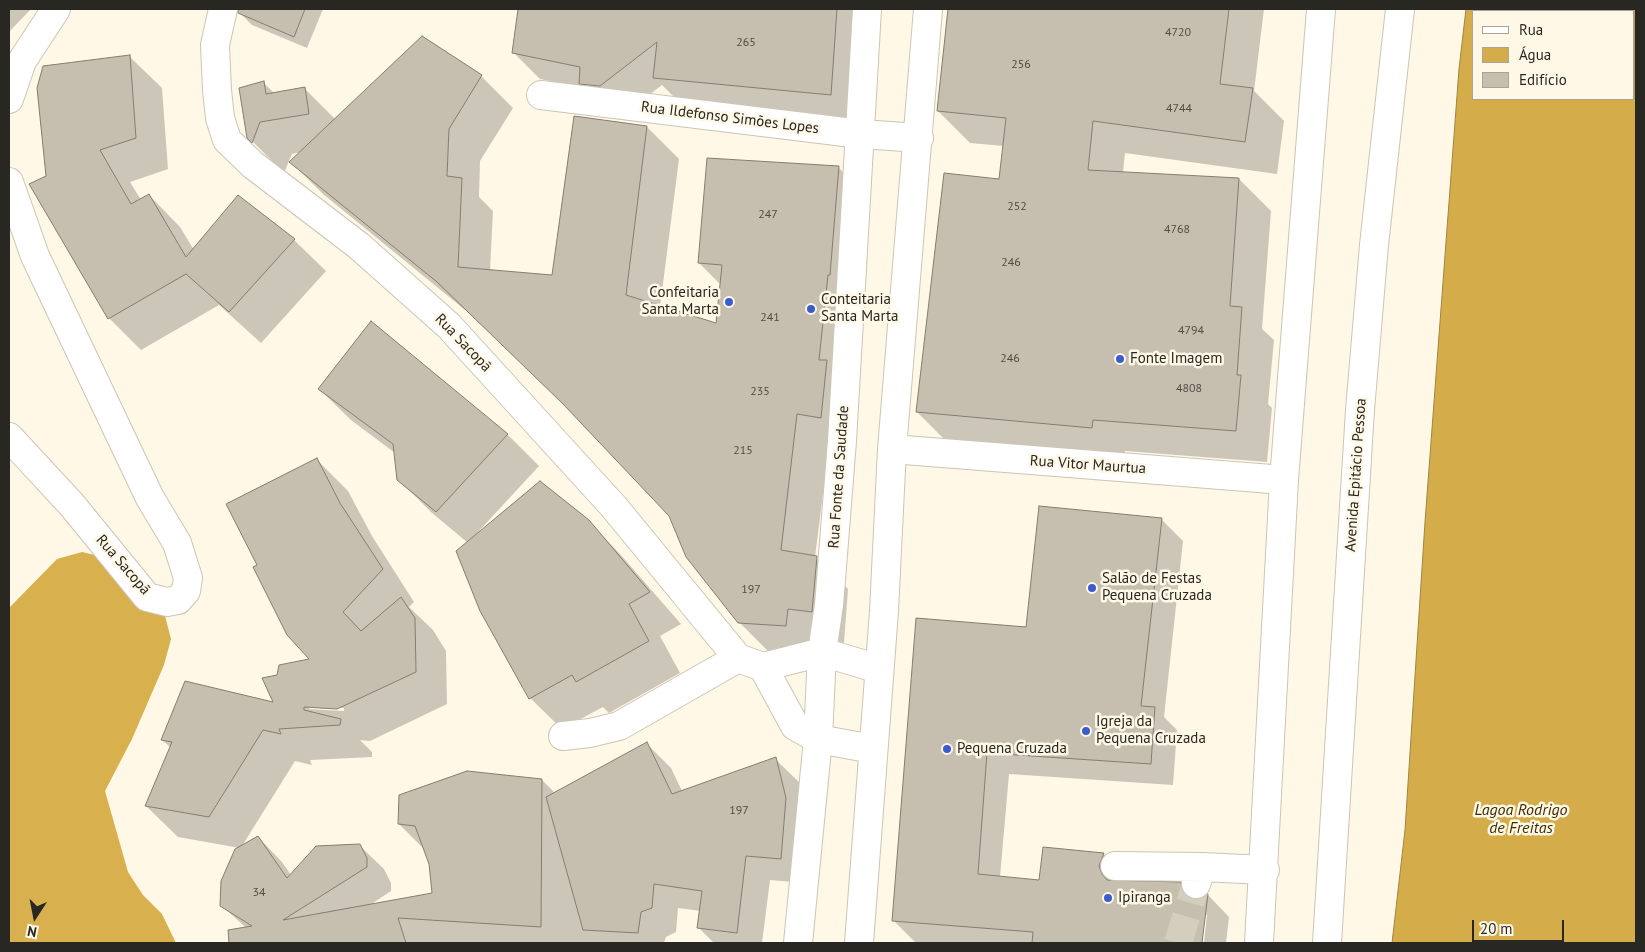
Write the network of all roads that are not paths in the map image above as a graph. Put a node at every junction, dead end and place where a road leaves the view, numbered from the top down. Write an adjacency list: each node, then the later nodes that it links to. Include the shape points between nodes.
1 (56, 9): 8 (main road, via 22,61)
2 (223, 9): 16 (main road, Rua Sacopã, via 215,45 220,118 227,140 253,165 360,246 449,326)
3 (867, 9): 9 (main road, Rua Fonte da Saudade)
4 (928, 9): 10 (main road)
5 (1321, 9): 14 (main road)
6 (1400, 9): 26 (main road, Avenida Epitácio Pessoa, via 1361,400)
7 (541, 95): 9 (main road, Rua Ildefonso Simões Lopes)
8 (9, 99)
9 (861, 134): 10 (main road, Rua Ildefonso Simões Lopes); 15 (main road, Rua Fonte da Saudade, via 842,441 829,606)
10 (919, 138): 13 (main road)
11 (9, 182): 12 (main road, Rua Sacopã, via 35,256 150,498 176,543 188,578 186,591 178,600 167,602 147,597 72,505)
12 (9, 437)
13 (892, 449): 14 (main road, Rua Vitor Maurtua); 17 (main road)
14 (1284, 480): 22 (main road)
15 (822, 652): 16 (main road); 17 (main road); 19 (main road, Rua Fonte da Saudade)
16 (750, 662): 18 (main road, via 619,726); 19 (main road, Rua Sacopã, via 795,726)
17 (879, 668): 20 (main road)
18 (563, 736)
19 (818, 739): 20 (main road, Rua Sacopã); 23 (main road, Rua Fonte da Saudade)
20 (873, 749): 24 (main road)
21 (1115, 866): 22 (main road, via 1199,876)
22 (1265, 870): 25 (main road)
23 (798, 943)
24 (859, 943)
25 (1259, 943)
26 (1327, 943)

